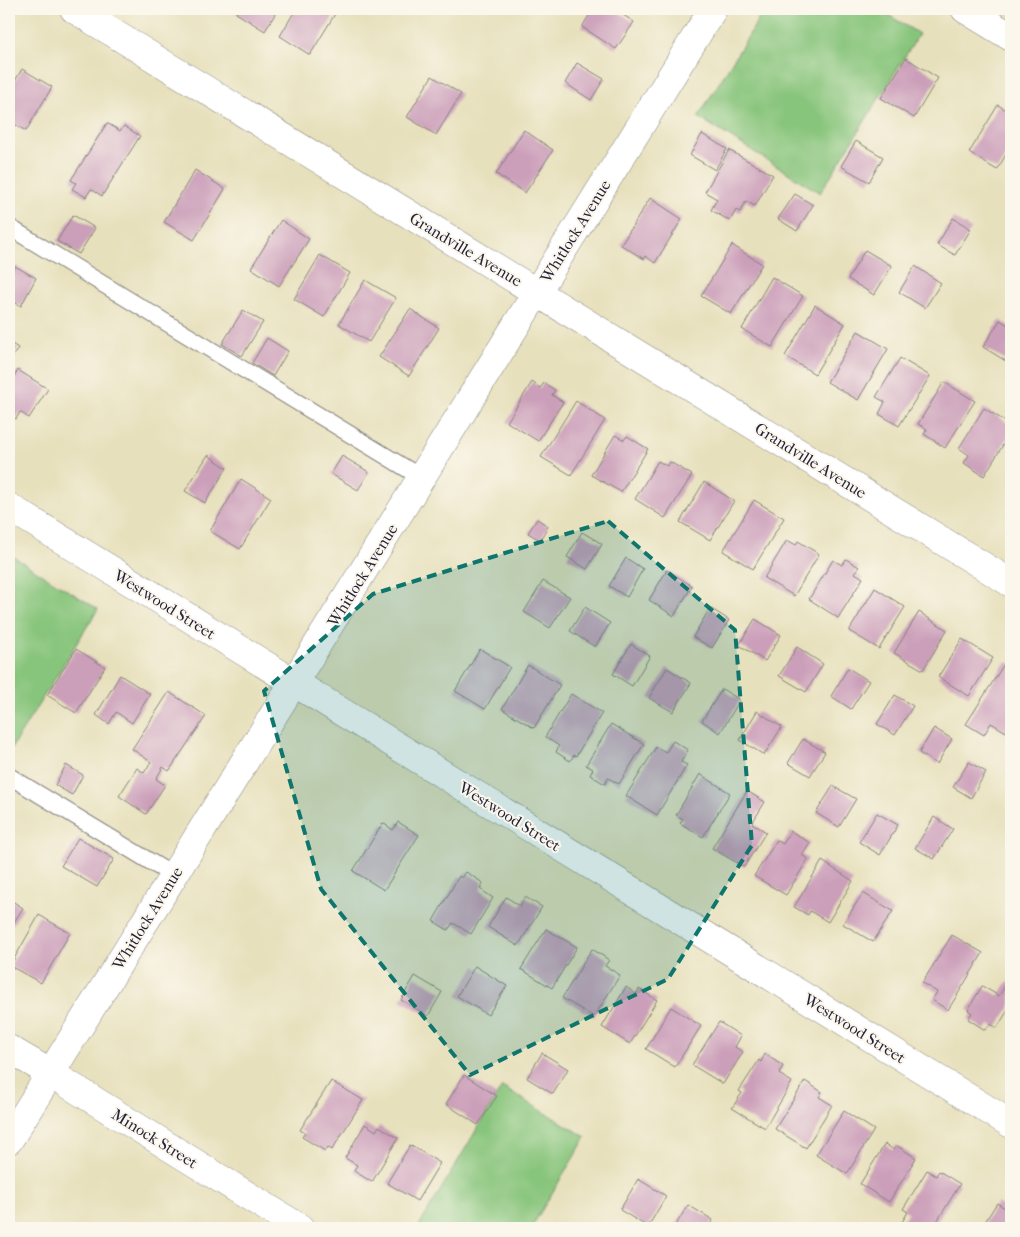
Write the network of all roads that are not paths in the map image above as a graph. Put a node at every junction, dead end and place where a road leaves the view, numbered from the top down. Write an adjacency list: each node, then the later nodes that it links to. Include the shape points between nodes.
1 (74, 9): 6 (street, Grandville Avenue)
2 (713, 9): 6 (street, Whitlock Avenue)
3 (965, 9): 4 (street)
4 (1011, 37)
5 (9, 227): 7 (lane)
6 (537, 292): 7 (street, Whitlock Avenue); 9 (street, Grandville Avenue)
7 (422, 478): 10 (street, Whitlock Avenue)
8 (9, 507): 10 (street, Westwood Street)
9 (1011, 583)
10 (294, 684): 12 (street, Whitlock Avenue); 15 (street, Westwood Street)
11 (9, 776): 12 (lane)
12 (174, 876): 14 (street, Whitlock Avenue)
13 (9, 1049): 14 (street, Minock Street)
14 (50, 1073): 16 (street, Whitlock Avenue); 17 (street, Minock Street)
15 (1011, 1124)
16 (9, 1140)
17 (300, 1228)

